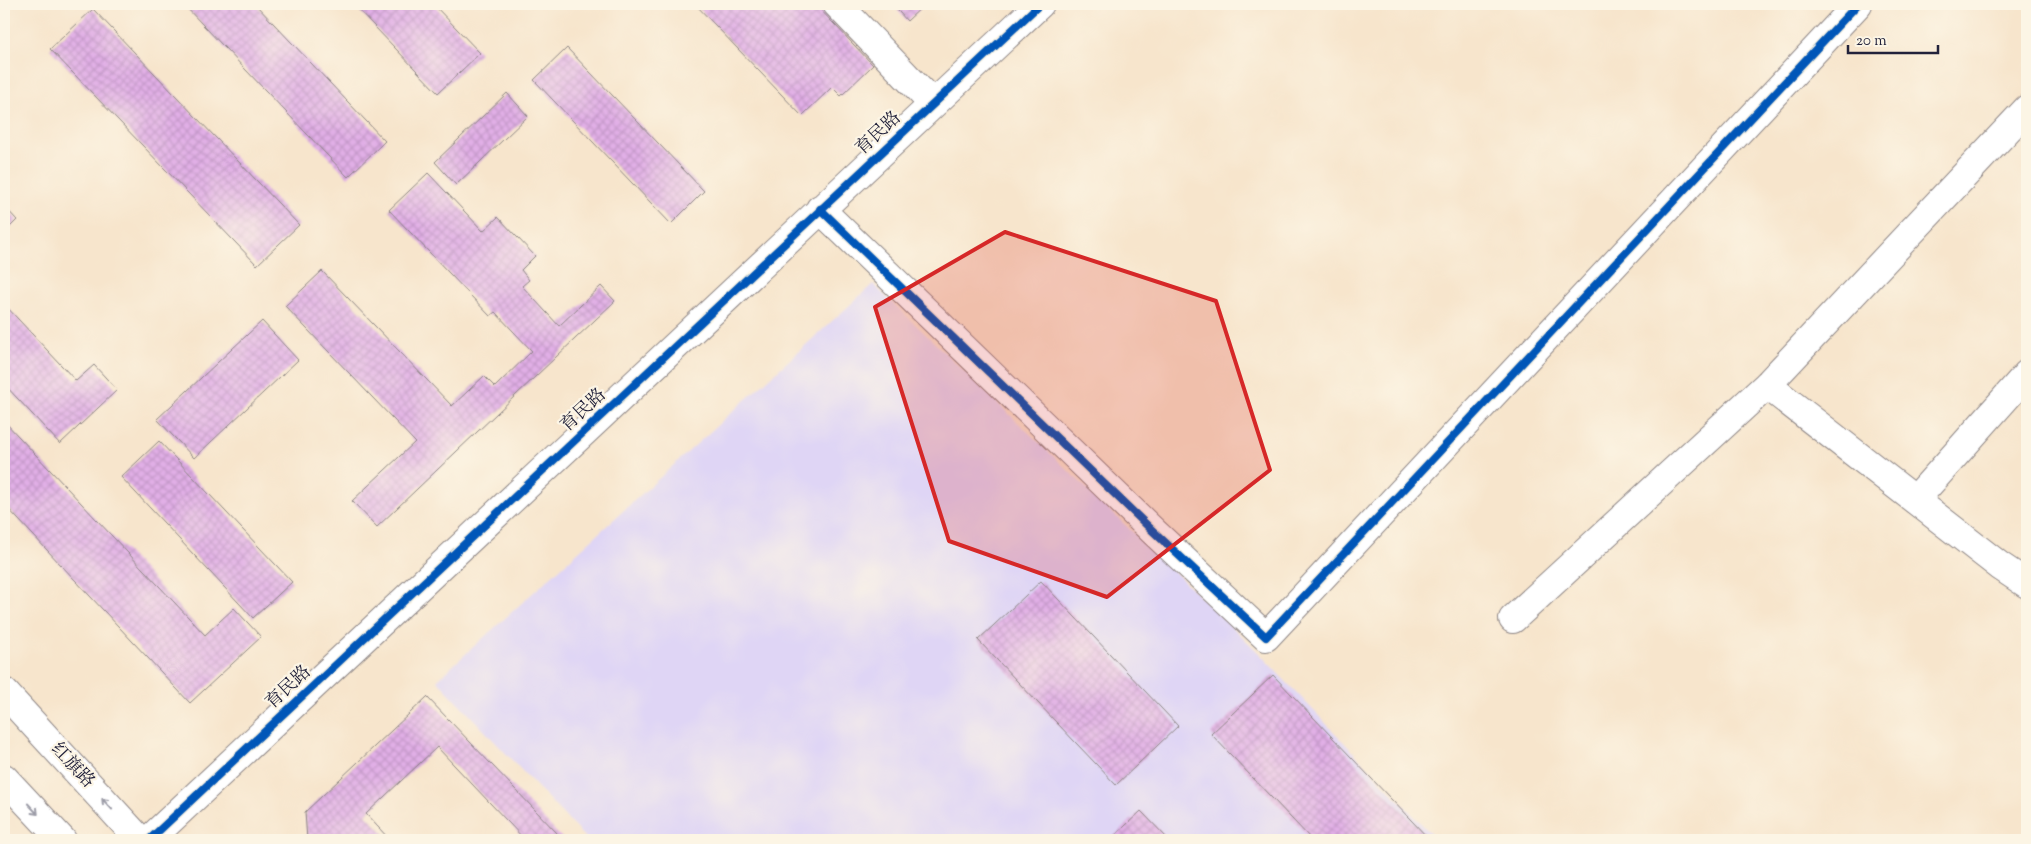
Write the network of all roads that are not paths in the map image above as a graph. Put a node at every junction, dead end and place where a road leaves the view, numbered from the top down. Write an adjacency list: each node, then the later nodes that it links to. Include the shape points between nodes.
1 (837, 4): 4 (street)
2 (1040, 4): 4 (street, 育民路)
3 (1858, 4): 6 (street, via 1266,637)
4 (933, 104): 6 (street, 育民路)
5 (2027, 109): 8 (street)
6 (820, 209): 16 (street, 育民路)
7 (2027, 374): 9 (street)
8 (1767, 385): 9 (street); 11 (street)
9 (1915, 500): 10 (street)
10 (2027, 584)
11 (1513, 619)
12 (4, 692): 15 (street, 红旗路, one-way to 12)
13 (4, 778): 14 (street, one-way to 14)
14 (62, 840)
15 (140, 840)
16 (150, 840)

